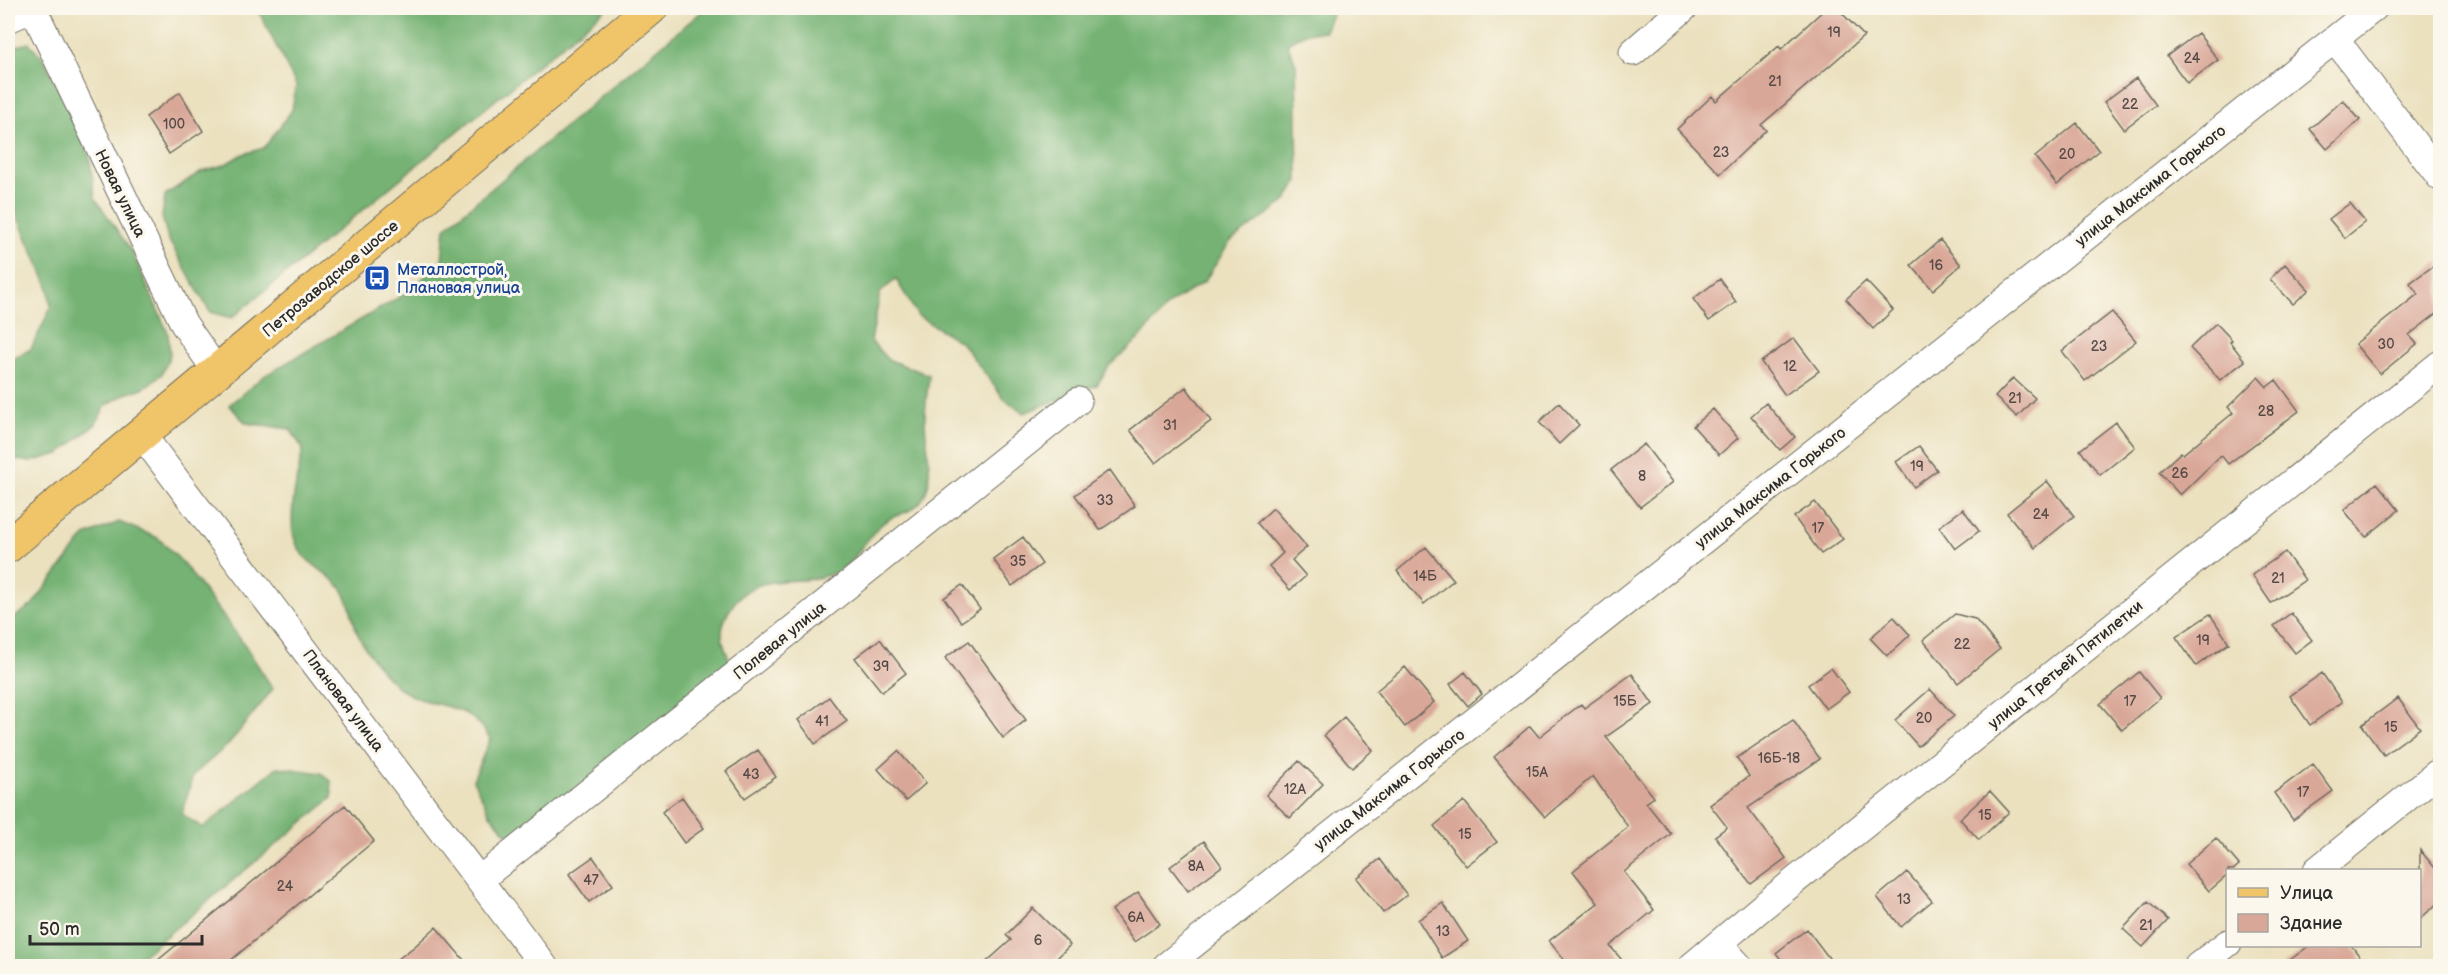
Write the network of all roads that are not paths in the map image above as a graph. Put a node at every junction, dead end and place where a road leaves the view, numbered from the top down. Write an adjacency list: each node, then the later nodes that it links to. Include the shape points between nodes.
1 (34, 8): 5 (street); 10 (street, Новая улица, via 184,324)
2 (651, 8): 10 (main road, Петрозаводское шоссе)
3 (1684, 8): 7 (street)
4 (2374, 8): 6 (street, улица Максима Горького)
5 (8, 20)
6 (2335, 39): 8 (street); 21 (street, улица Максима Горького)
7 (1633, 52)
8 (2440, 177)
9 (2440, 364): 17 (street, улица Третьей Пятилетки)
10 (217, 372): 12 (main road, Петрозаводское шоссе)
11 (1078, 400): 16 (street, Полевая улица)
12 (142, 435): 13 (main road, Петрозаводское шоссе); 16 (street, Плановая улица)
13 (8, 546)
14 (2440, 771): 15 (street)
15 (2318, 869)
16 (479, 880): 20 (street, Плановая улица)
17 (1719, 944): 22 (street, улица Третьей Пятилетки); 23 (street)
18 (2226, 945): 19 (street)
19 (2204, 965)
20 (544, 966)
21 (1166, 966)
22 (1692, 966)
23 (1739, 966)

